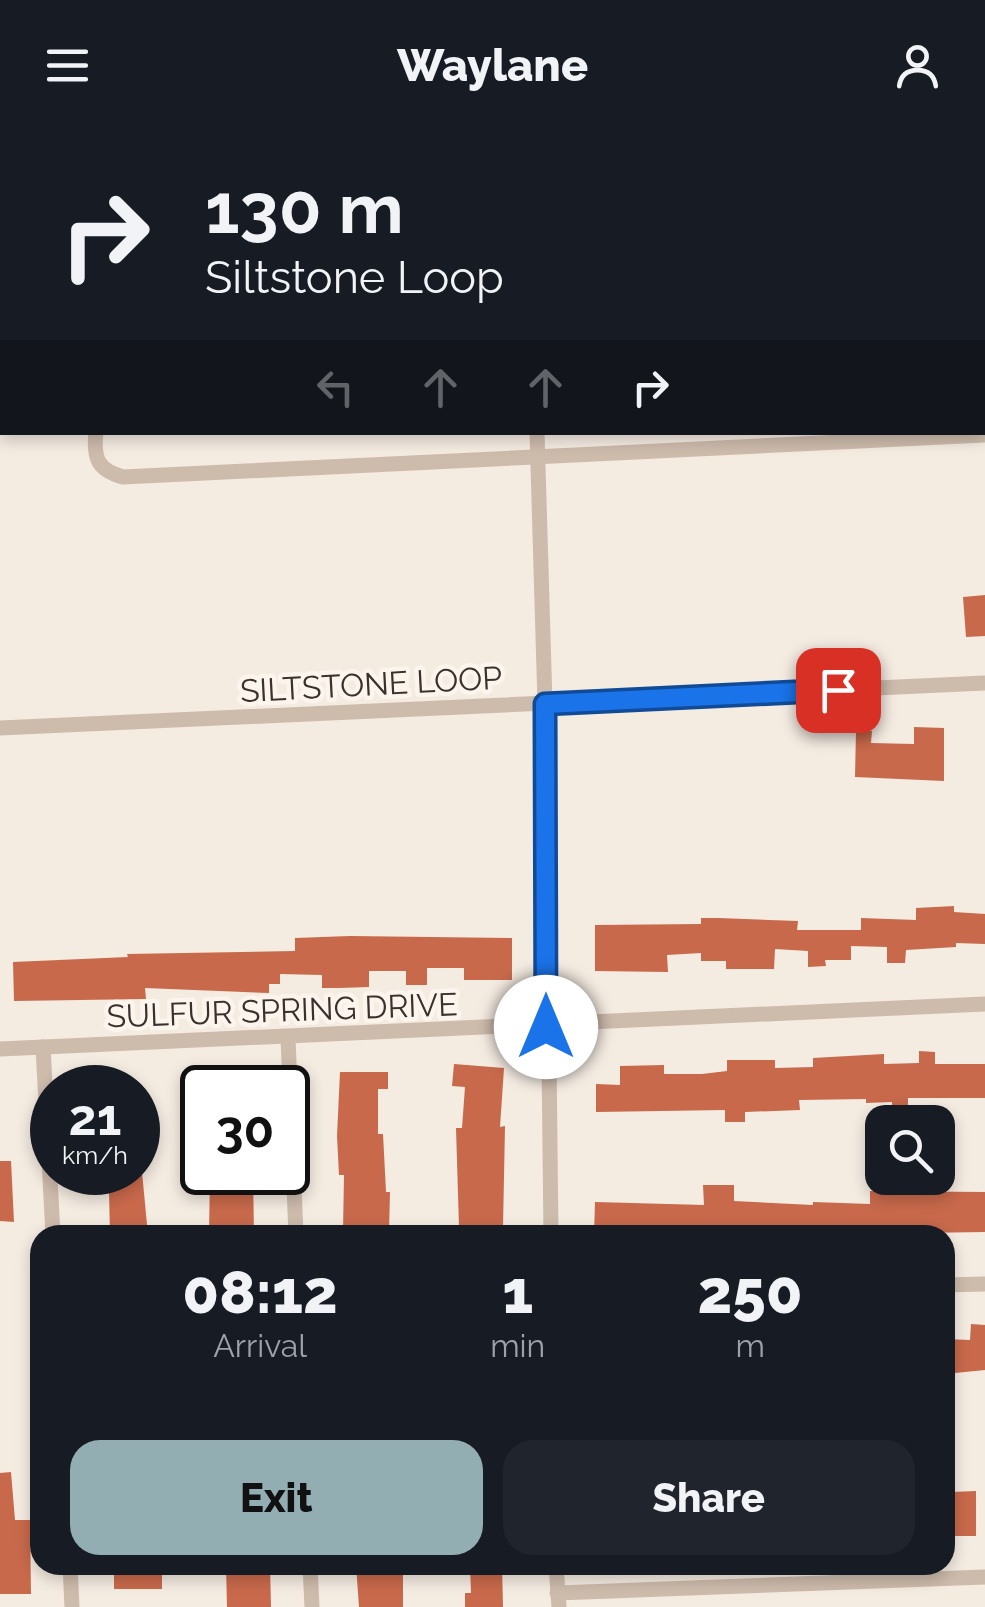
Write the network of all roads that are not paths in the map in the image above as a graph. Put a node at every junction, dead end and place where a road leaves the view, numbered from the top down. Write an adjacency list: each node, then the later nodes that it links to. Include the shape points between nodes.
1 (96, 435): 4 (street, via 96,461 123,477)
2 (537, 435): 4 (street)
3 (985, 435): 4 (street)
4 (538, 456): 6 (street)
5 (985, 682): 6 (street, SILTSTONE LOOP)
6 (545, 704): 7 (street, SILTSTONE LOOP); 9 (street)
7 (0, 728)
8 (985, 1004): 9 (street, SULFUR SPRING DRIVE)
9 (546, 1027): 10 (street, SULFUR SPRING DRIVE); 15 (street)
10 (288, 1038): 11 (street, SULFUR SPRING DRIVE); 14 (street)
11 (43, 1047): 12 (street, SULFUR SPRING DRIVE); 13 (street)
12 (0, 1049)
13 (52, 1225)
14 (296, 1225)
15 (550, 1225)
16 (985, 1284): 17 (street)
17 (955, 1285)
18 (70, 1575): 23 (street)
19 (310, 1575): 24 (street)
20 (557, 1575): 22 (street)
21 (985, 1577): 22 (street)
22 (558, 1600)
23 (72, 1607)
24 (312, 1607)

